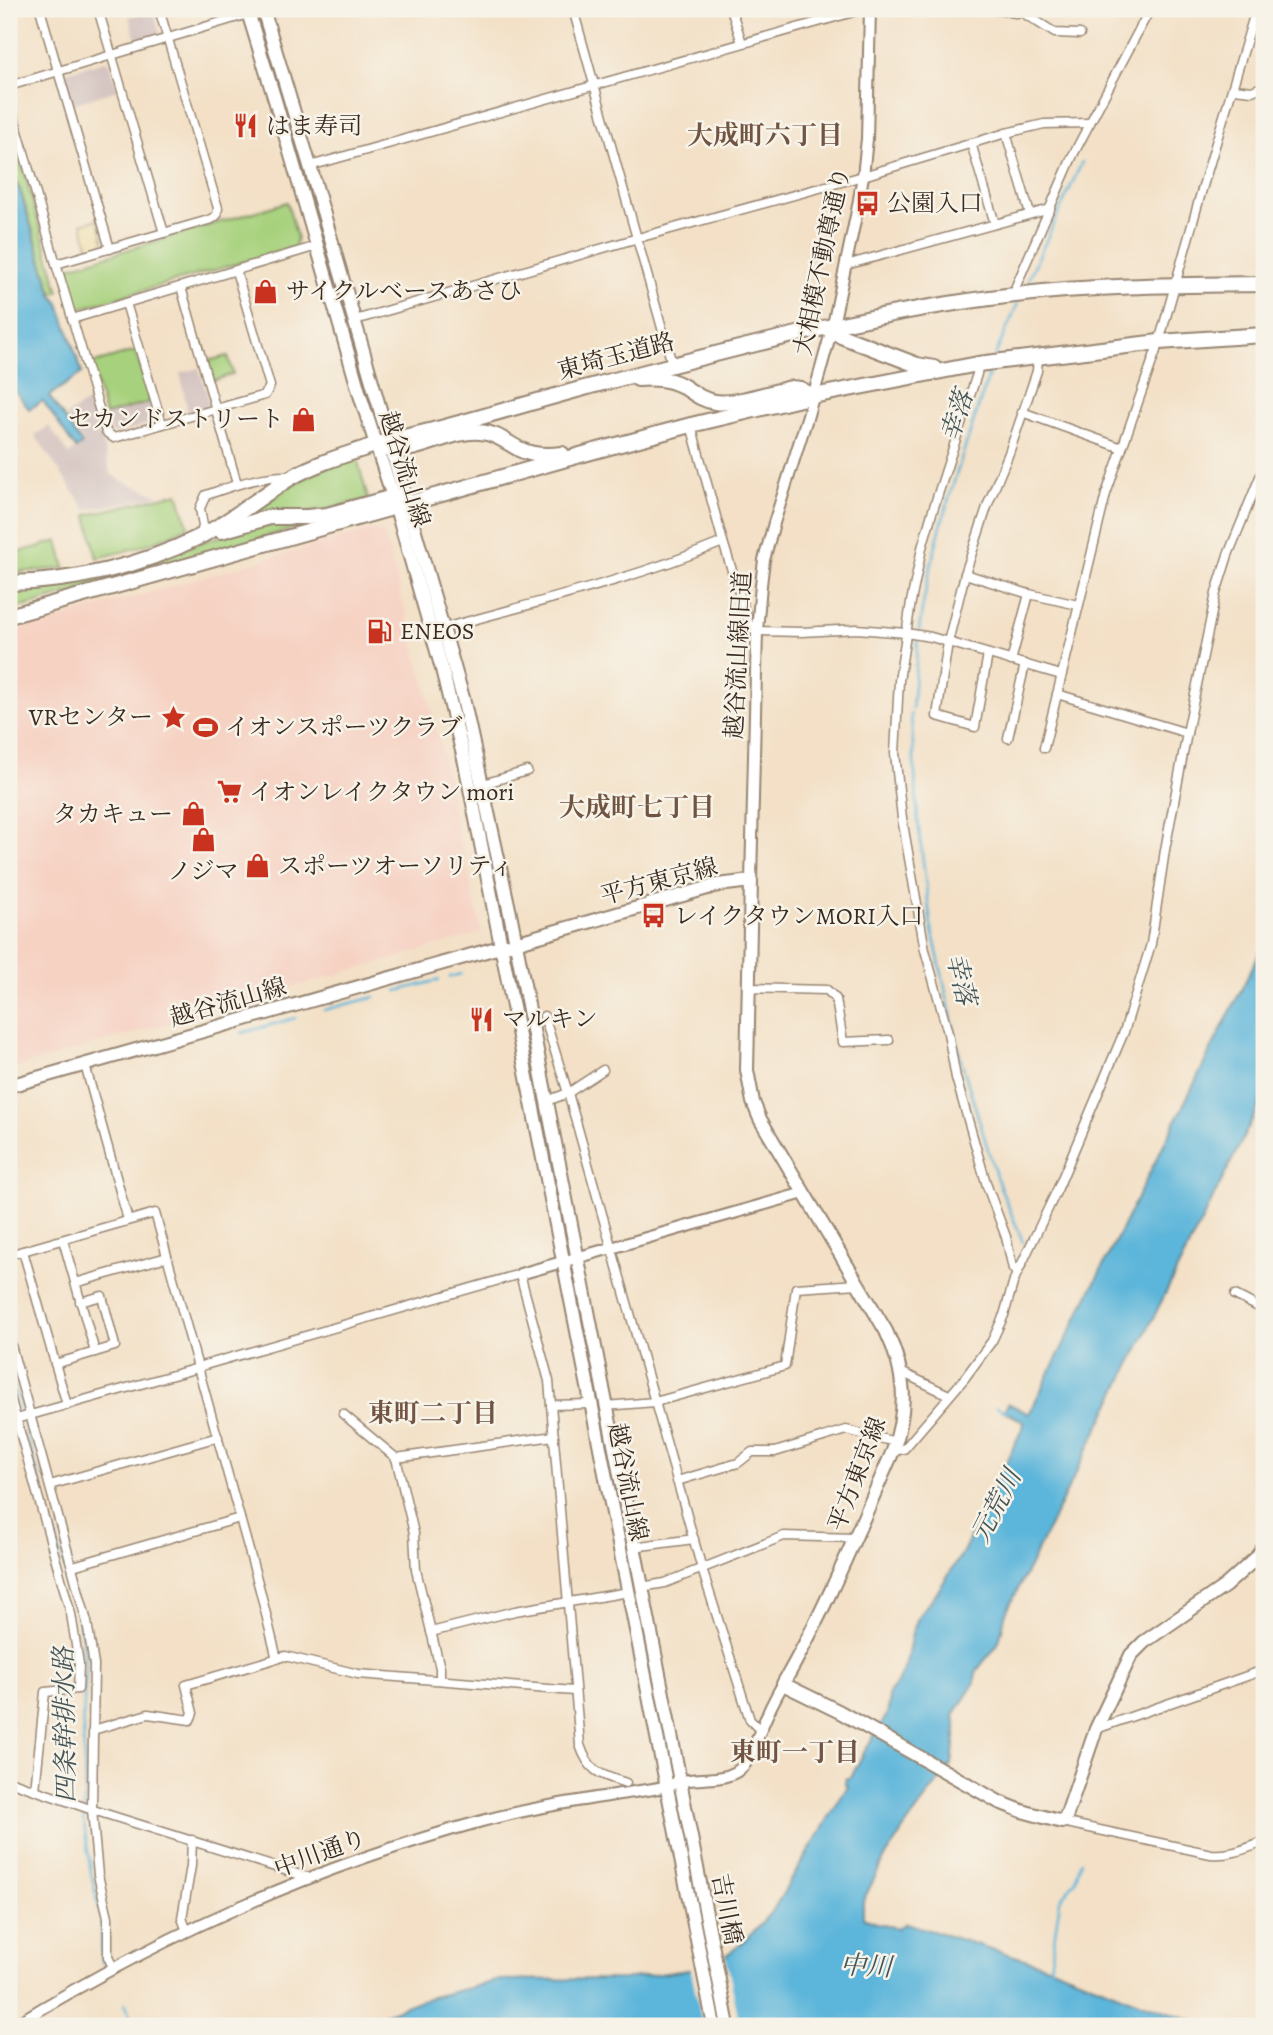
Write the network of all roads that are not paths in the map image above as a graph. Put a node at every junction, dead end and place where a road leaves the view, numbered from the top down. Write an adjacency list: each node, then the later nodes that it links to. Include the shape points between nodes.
1 (40, 9): 18 (street)
2 (98, 9): 17 (street)
3 (159, 9): 15 (street)
4 (573, 9): 19 (street)
5 (731, 9): 16 (street)
6 (864, 9): 16 (street)
7 (870, 9): 28 (street, 大相模不動尊通り)
8 (989, 9): 12 (street)
9 (1150, 9): 24 (street)
10 (1256, 9): 22 (street)
11 (267, 10): 13 (street); 27 (main road, 越谷流山線)
12 (1024, 10): 14 (street, via 1055,33)
13 (248, 11): 15 (street); 34 (main road, 越谷流山線)
14 (1080, 34)
15 (168, 38): 17 (street); 32 (street, via 218,215)
16 (742, 43): 19 (street)
17 (112, 54): 18 (street); 32 (street)
18 (58, 70): 20 (street); 35 (street)
19 (594, 85): 27 (street); 33 (street)
20 (9, 86)
21 (1264, 86): 22 (street, via 1252,91)
22 (1234, 89): 40 (street)
23 (9, 100): 36 (street)
24 (1090, 122): 25 (street, via 1044,124); 29 (street)
25 (1006, 133): 26 (street); 30 (street)
26 (971, 143): 28 (street); 31 (street)
27 (310, 166): 45 (main road, 越谷流山線)
28 (863, 176): 33 (street); 37 (street, 大相模不動尊通り)
29 (1050, 209): 30 (street); 42 (street, via 1016,286)
30 (1030, 214): 31 (street)
31 (995, 224): 37 (street)
32 (164, 233): 35 (street)
33 (638, 238): 45 (street); 50 (street)
34 (317, 246): 38 (street); 59 (main road, 越谷流山線)
35 (110, 249): 36 (street)
36 (56, 264): 44 (street)
37 (846, 265): 46 (street, 大相模不動尊通り)
38 (236, 271): 41 (street); 55 (street, via 270,386 265,395)
39 (1264, 284): 40 (highway, 東埼玉道路)
40 (1176, 285): 42 (highway, 東埼玉道路); 48 (street)
41 (181, 287): 43 (street); 55 (street)
42 (1017, 295): 46 (highway, 東埼玉道路)
43 (126, 303): 44 (street); 57 (street)
44 (72, 318): 57 (street, via 106,432 114,438)
45 (355, 320): 59 (main road, 越谷流山線)
46 (833, 325): 50 (highway, 東埼玉道路); 52 (highway, via 841,336 917,365); 54 (street, 大相模不動尊通り)
47 (1264, 335): 48 (highway)
48 (1159, 342): 49 (highway); 60 (street)
49 (1038, 356): 51 (highway); 56 (street)
50 (672, 364): 53 (highway, 東埼玉道路)
51 (978, 364): 52 (highway); 75 (street, via 922,548)
52 (945, 369): 54 (highway)
53 (602, 383): 54 (highway, via 666,379 715,402 791,388); 59 (highway, 東埼玉道路)
54 (813, 396): 58 (highway); 74 (street, 越谷流山線旧道, via 764,560)
55 (216, 410): 57 (street); 64 (street)
56 (1023, 412): 60 (street); 68 (street)
57 (162, 424)
58 (691, 425): 61 (highway); 67 (street)
59 (386, 445): 61 (highway, via 430,443 480,432 533,454); 63 (highway, 東埼玉道路); 65 (main road, 越谷流山線)
60 (1122, 448): 71 (street)
61 (591, 452): 65 (highway)
62 (1264, 467): 82 (street, via 1219,584)
63 (294, 476): 64 (street); 66 (highway, 東埼玉道路)
64 (237, 484): 66 (street, via 206,495 200,508)
65 (399, 503): 66 (highway, via 307,517 270,517); 72 (highway); 73 (main road, 越谷流山線); 89 (main road, 越谷流山線, via 457,728)
66 (200, 537): 69 (highway, 東埼玉道路, via 103,571)
67 (723, 542): 73 (street, via 651,569); 74 (street, via 748,624)
68 (965, 574): 70 (street); 76 (street)
69 (9, 583)
70 (1029, 594): 71 (street); 78 (street)
71 (1078, 605): 80 (street)
72 (9, 616)
73 (444, 628): 86 (main road, 越谷流山線)
74 (757, 631): 75 (street); 87 (street, 越谷流山線旧道)
75 (906, 633): 76 (street); 107 (street, via 895,752 904,831 925,950 956,1078 1013,1269)
76 (948, 642): 77 (street); 77 (street, via 937,716 975,727)
77 (988, 654): 78 (street)
78 (1012, 661): 79 (street)
79 (1025, 664): 80 (street); 83 (street)
80 (1061, 676): 81 (street)
81 (1057, 694): 82 (street); 84 (street)
82 (1187, 733): 107 (street, via 1151,944 1130,1017)
83 (1008, 738)
84 (1044, 748)
85 (527, 771): 86 (street)
86 (483, 784): 88 (main road, 越谷流山線)
87 (751, 881): 88 (main road, 平方東京線, via 718,885); 90 (main road, 平方東京線)
88 (515, 943): 89 (main road, 越谷流山線); 97 (main road, 越谷流山線)
89 (500, 947): 93 (main road, 越谷流山線); 106 (main road, 越谷流山線)
90 (747, 988): 92 (street, via 827,990 836,999 843,1042); 98 (main road, 平方東京線, via 747,1070 753,1102)
91 (544, 1016): 96 (street)
92 (889, 1040)
93 (85, 1065): 95 (main road, 越谷流山線); 99 (street)
94 (603, 1070): 96 (street)
95 (9, 1086)
96 (569, 1093): 97 (street); 101 (street)
97 (547, 1101): 105 (main road, 越谷流山線)
98 (804, 1194): 101 (street); 110 (main road, 平方東京線)
99 (128, 1220): 100 (street); 104 (street, via 155,1213)
100 (62, 1240): 102 (street); 109 (street)
101 (612, 1249): 105 (street); 121 (street)
102 (23, 1251): 103 (street); 116 (street)
103 (9, 1255)
104 (167, 1257): 109 (street); 117 (street)
105 (577, 1259): 106 (street); 125 (main road, 越谷流山線)
106 (563, 1263): 108 (street); 122 (main road, 越谷流山線)
107 (1018, 1272): 120 (street, via 992,1341)
108 (520, 1274): 117 (street); 124 (street, via 549,1381)
109 (75, 1283): 112 (street)
110 (859, 1284): 118 (main road, 平方東京線, via 886,1331); 121 (street, via 796,1288 785,1366)
111 (1235, 1295): 113 (street)
112 (80, 1302): 115 (street); 115 (street, via 103,1296 115,1346)
113 (1264, 1310)
114 (9, 1338): 127 (street)
115 (95, 1352): 116 (street)
116 (55, 1364): 123 (street)
117 (198, 1368): 123 (street); 129 (street)
118 (901, 1372): 120 (street); 130 (main road, 平方東京線, via 903,1411)
119 (9, 1393): 127 (street)
120 (949, 1395): 130 (street, via 904,1449)
121 (655, 1402): 125 (street); 132 (street)
122 (591, 1404): 124 (street); 142 (main road, 越谷流山線)
123 (67, 1405): 127 (street)
124 (551, 1405): 128 (street)
125 (605, 1406): 137 (main road, 越谷流山線)
126 (343, 1414): 131 (street)
127 (20, 1417): 133 (street); 157 (street, via 71,1614 79,1664 78,1689 45,1692)
128 (554, 1436): 131 (street); 143 (street)
129 (218, 1437): 133 (street); 134 (street)
130 (895, 1446): 132 (street, via 846,1430 775,1452 752,1452 738,1463); 135 (main road, 平方東京線)
131 (396, 1458): 144 (street)
132 (677, 1480): 136 (street)
133 (50, 1485): 140 (street)
134 (240, 1518): 140 (street); 145 (street)
135 (855, 1538): 141 (street, via 784,1536); 148 (main road, 平方東京線)
136 (694, 1539): 137 (street); 141 (street)
137 (633, 1547): 142 (main road, 越谷流山線)
138 (1264, 1547): 139 (main road)
139 (1260, 1562): 150 (main road, via 1135,1650)
140 (73, 1566): 151 (street, via 93,1665)
141 (702, 1569): 142 (street); 152 (street, via 750,1720)
142 (635, 1589): 143 (street); 154 (main road, 越谷流山線); 156 (main road, 越谷流山線)
143 (568, 1603): 144 (street); 149 (street)
144 (431, 1632): 147 (street)
145 (277, 1659): 147 (street, via 285,1656 359,1674); 151 (street, via 186,1685 193,1713 190,1720 148,1714)
146 (1264, 1670): 150 (street)
147 (440, 1679): 149 (street)
148 (783, 1684): 152 (street); 160 (main road, via 1011,1807)
149 (574, 1691): 155 (street, via 586,1763)
150 (1096, 1729): 160 (main road)
151 (93, 1730): 159 (street)
152 (760, 1730): 154 (street, via 750,1758 737,1770 724,1777)
153 (9, 1781): 157 (street)
154 (680, 1782): 156 (street); 158 (main road, 越谷流山線)
155 (626, 1783)
156 (666, 1787): 163 (street, 中川通り, via 484,1820); 167 (main road, 越谷流山線)
157 (35, 1790): 159 (street)
158 (684, 1800): 168 (main road, 吉川橋)
159 (91, 1810): 161 (street); 165 (street, via 108,1917 108,1957)
160 (1062, 1822): 162 (street, via 1221,1855)
161 (192, 1840): 163 (street); 164 (street, via 182,1918)
162 (1264, 1842)
163 (310, 1878): 164 (street, 中川通り)
164 (187, 1931): 165 (street, 中川通り)
165 (114, 1969): 166 (street, 中川通り)
166 (13, 2026)
167 (714, 2026)
168 (728, 2026)

